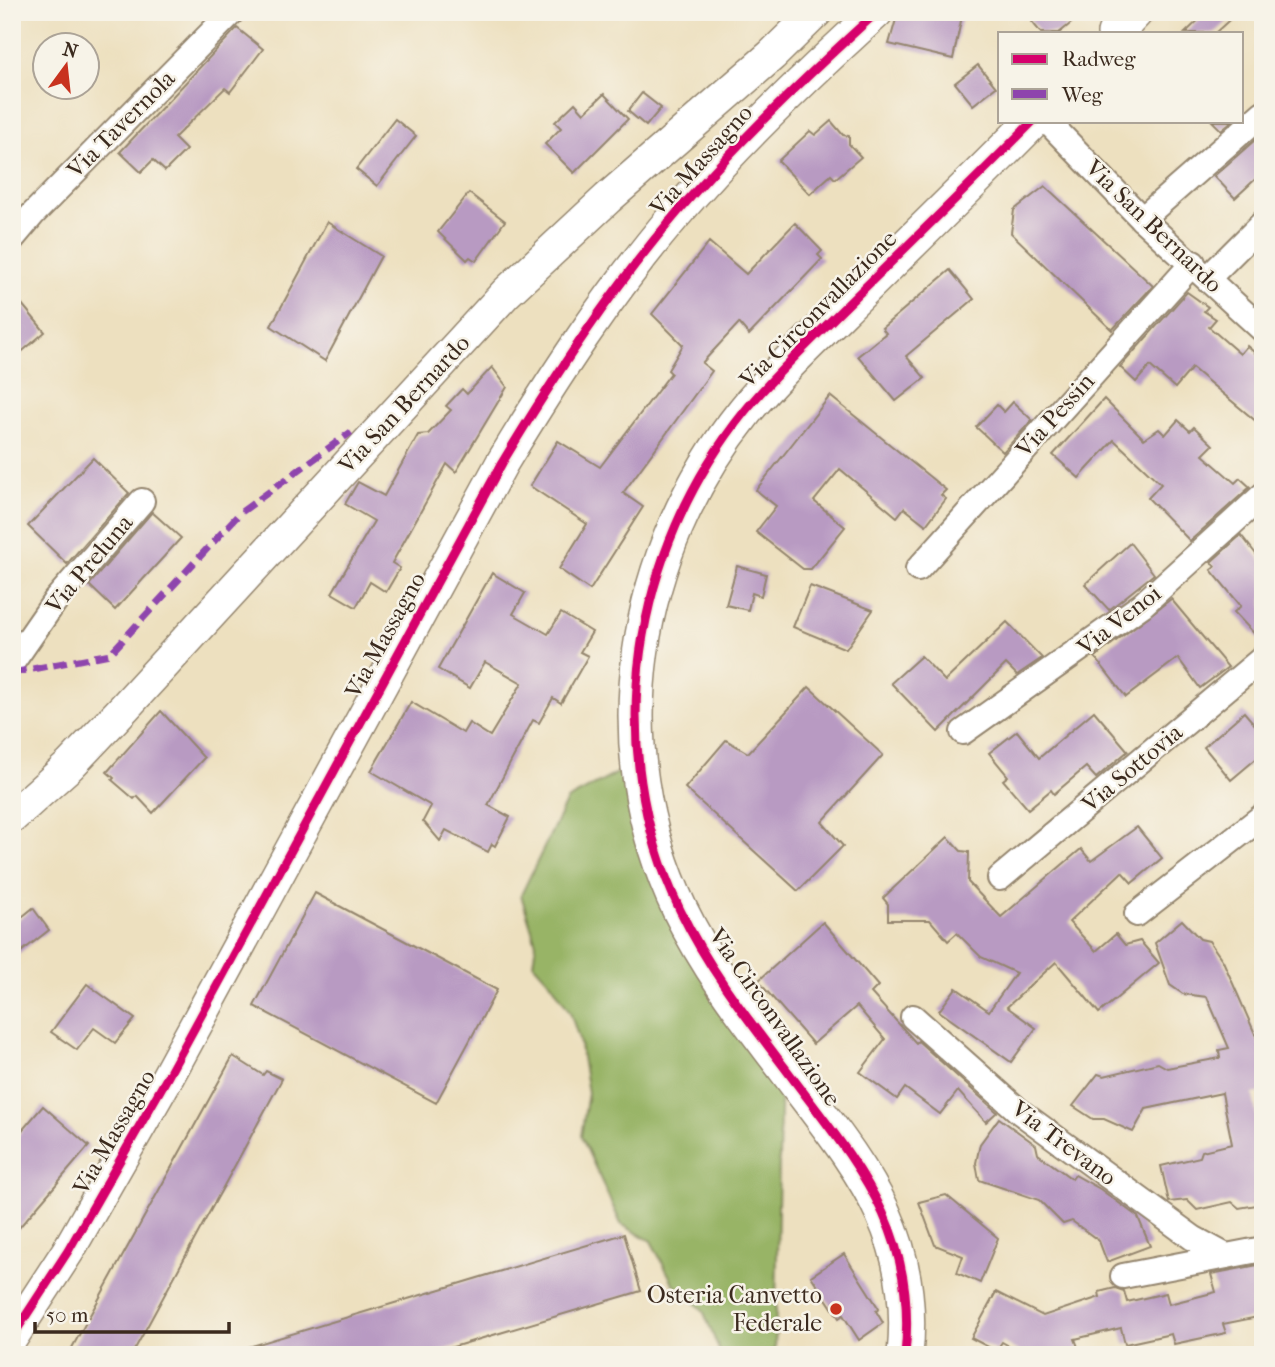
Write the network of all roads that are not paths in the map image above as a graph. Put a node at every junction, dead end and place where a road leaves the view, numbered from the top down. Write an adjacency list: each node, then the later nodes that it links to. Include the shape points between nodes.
1 (232, 12): 11 (street, Via Tavernola)
2 (816, 12): 21 (street, Via San Bernardo, via 506,293 124,708)
3 (877, 12): 28 (street, Via Massagno, via 699,187 624,279 552,384 502,463 167,1078 68,1251)
4 (1135, 12): 5 (main road)
5 (1116, 32)
6 (1263, 113): 9 (street)
7 (1032, 122): 29 (main road, Via Circonvallazione, via 795,357 724,438 668,538 649,599 638,661 638,762 659,861 694,937 719,978 878,1198 899,1253 906,1310)
8 (1048, 122): 9 (street, Via San Bernardo)
9 (1142, 219): 12 (street, Via San Bernardo)
10 (1263, 223): 12 (street, Via Pessin)
11 (12, 239)
12 (1200, 271): 13 (street, Via San Bernardo); 16 (street, Via Pessin)
13 (1263, 330)
14 (1263, 495): 19 (street, Via Venoi, via 1142,605)
15 (142, 501): 18 (street, Via Preluna, via 55,601)
16 (918, 569)
17 (1263, 658): 22 (street, Via Sottovia)
18 (12, 663)
19 (963, 732)
20 (1263, 816): 23 (street)
21 (12, 817)
22 (1000, 878)
23 (1137, 914)
24 (913, 1017): 26 (street, Via Trevano, via 1020,1112 1193,1238)
25 (1263, 1249): 26 (street)
26 (1226, 1256): 27 (street)
27 (1123, 1276)
28 (12, 1337)
29 (905, 1355)

